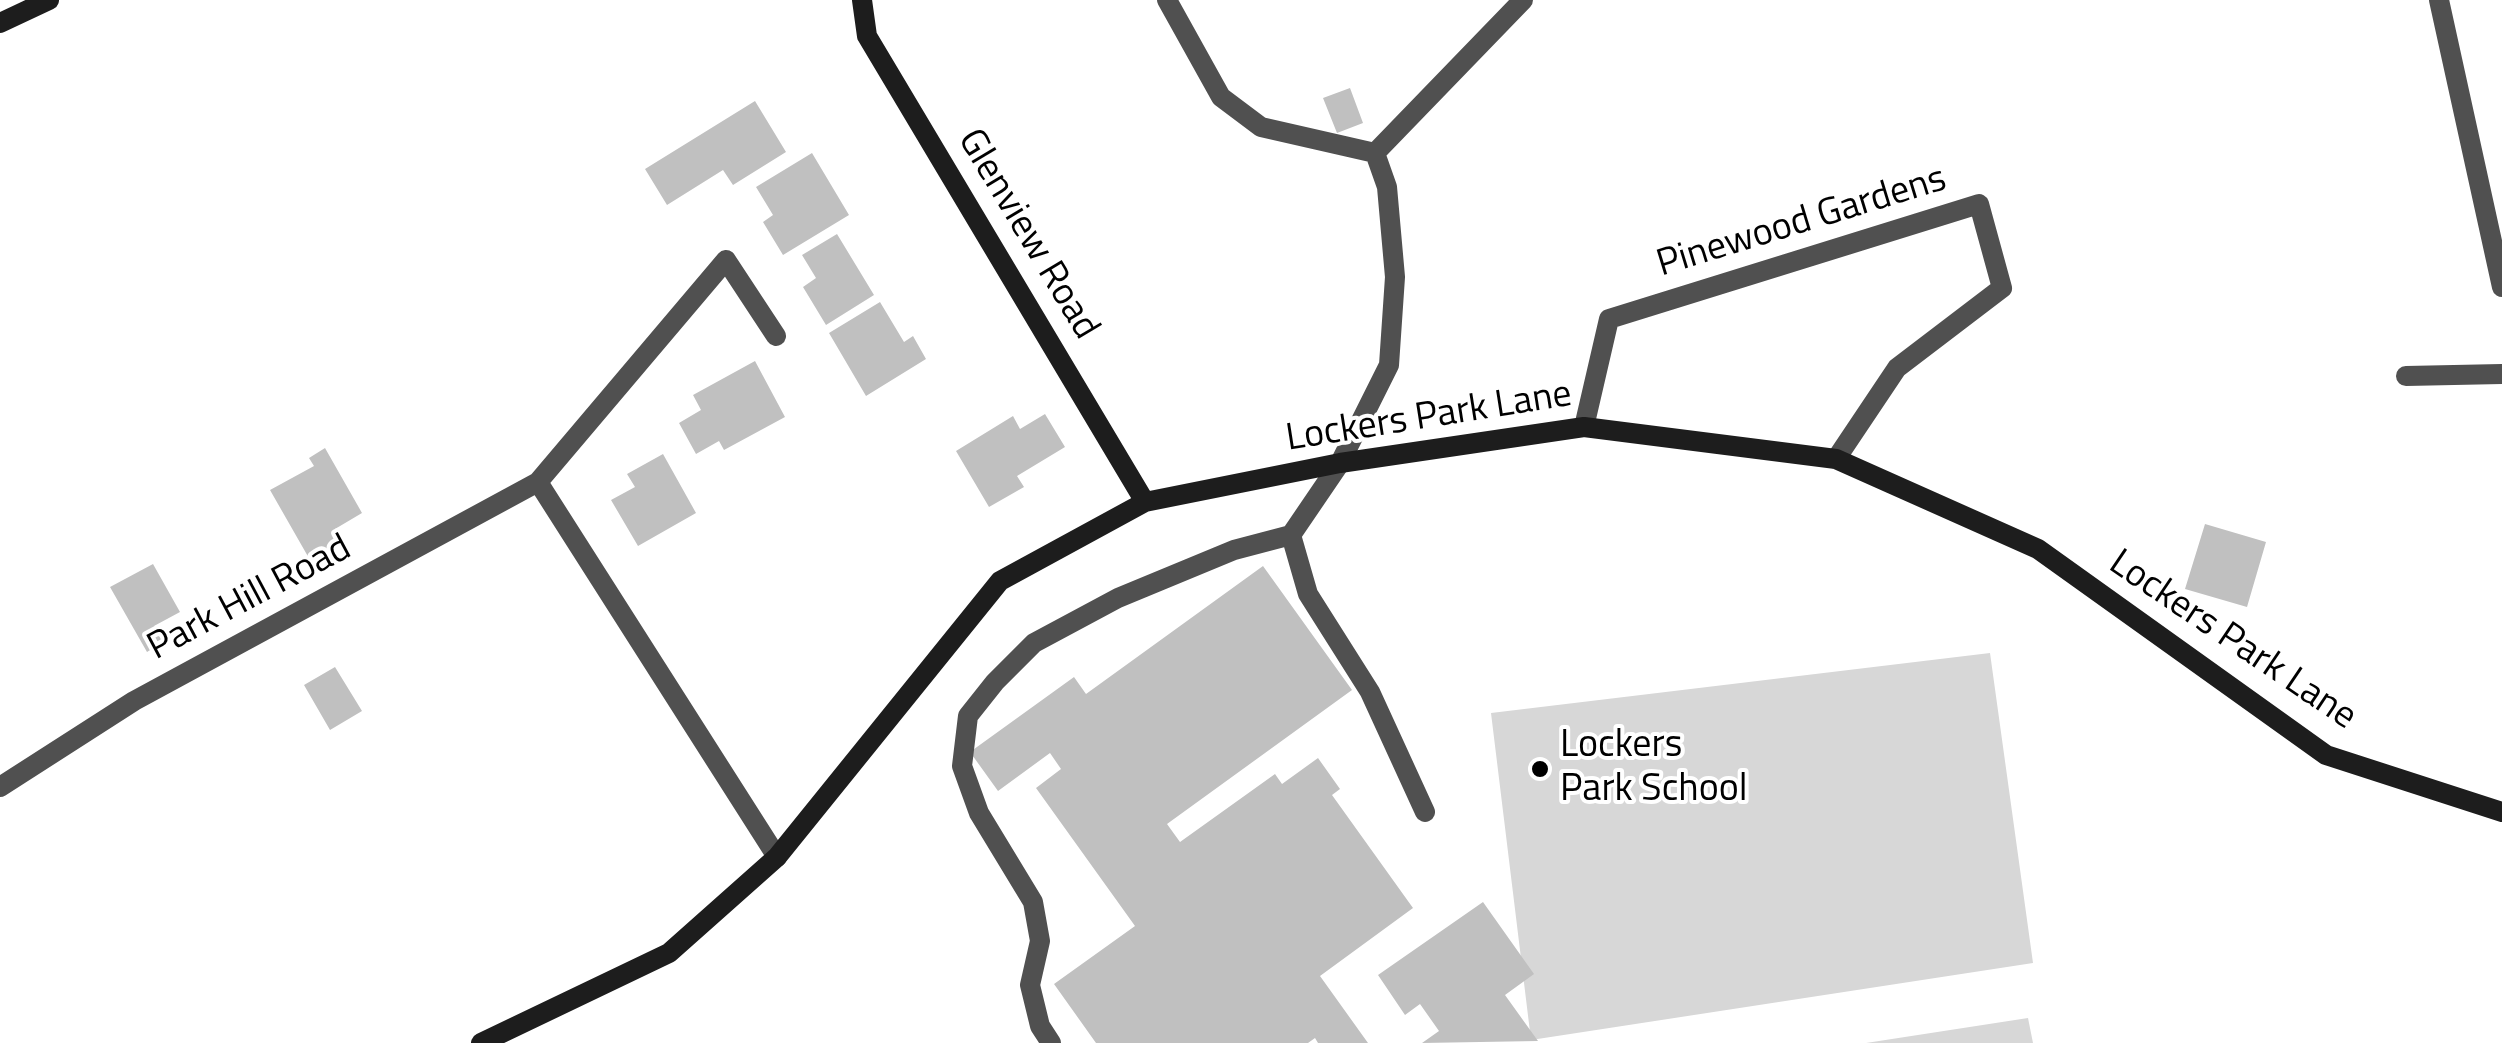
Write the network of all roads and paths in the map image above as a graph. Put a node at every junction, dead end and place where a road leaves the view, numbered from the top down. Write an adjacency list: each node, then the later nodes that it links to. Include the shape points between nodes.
1 (49, 0): 6 (street)
2 (862, 0): 16 (street, Glenview Road, via 867,36)
3 (1167, 0): 7 (street, via 1221,97 1261,128)
4 (1523, 0): 7 (street)
5 (2439, 0): 8 (street)
6 (0, 24)
7 (1375, 153): 14 (street, via 1387,187 1396,276 1389,365)
8 (2502, 287)
9 (776, 336): 15 (street, Park Hill Road, via 726,260)
10 (2502, 374): 11 (street)
11 (2406, 376)
12 (1584, 427): 13 (street, Lockers Park Lane); 13 (street, Pinewood Gardens, via 1609,319 1979,204 2002,288 1897,368); 14 (street, Lockers Park Lane)
13 (1836, 459): 20 (street, Lockers Park Lane, via 2038,549 2326,755)
14 (1340, 464): 16 (street, Lockers Park Lane); 17 (street)
15 (538, 482): 18 (street, Park Hill Road, via 134,702); 21 (street)
16 (1146, 502): 21 (street, Lockers Park Lane, via 1000,581)
17 (1291, 535): 19 (street, via 1308,594 1370,692); 23 (street, via 1234,550 1118,598 1034,643 968,716 962,766 980,813 1032,902 1040,941 1030,985)
18 (0, 786)
19 (1425, 812)
20 (2502, 812)
21 (777, 858): 22 (street, Lockers Park Lane, via 670,953)
22 (481, 1043)
23 (1051, 1043)

